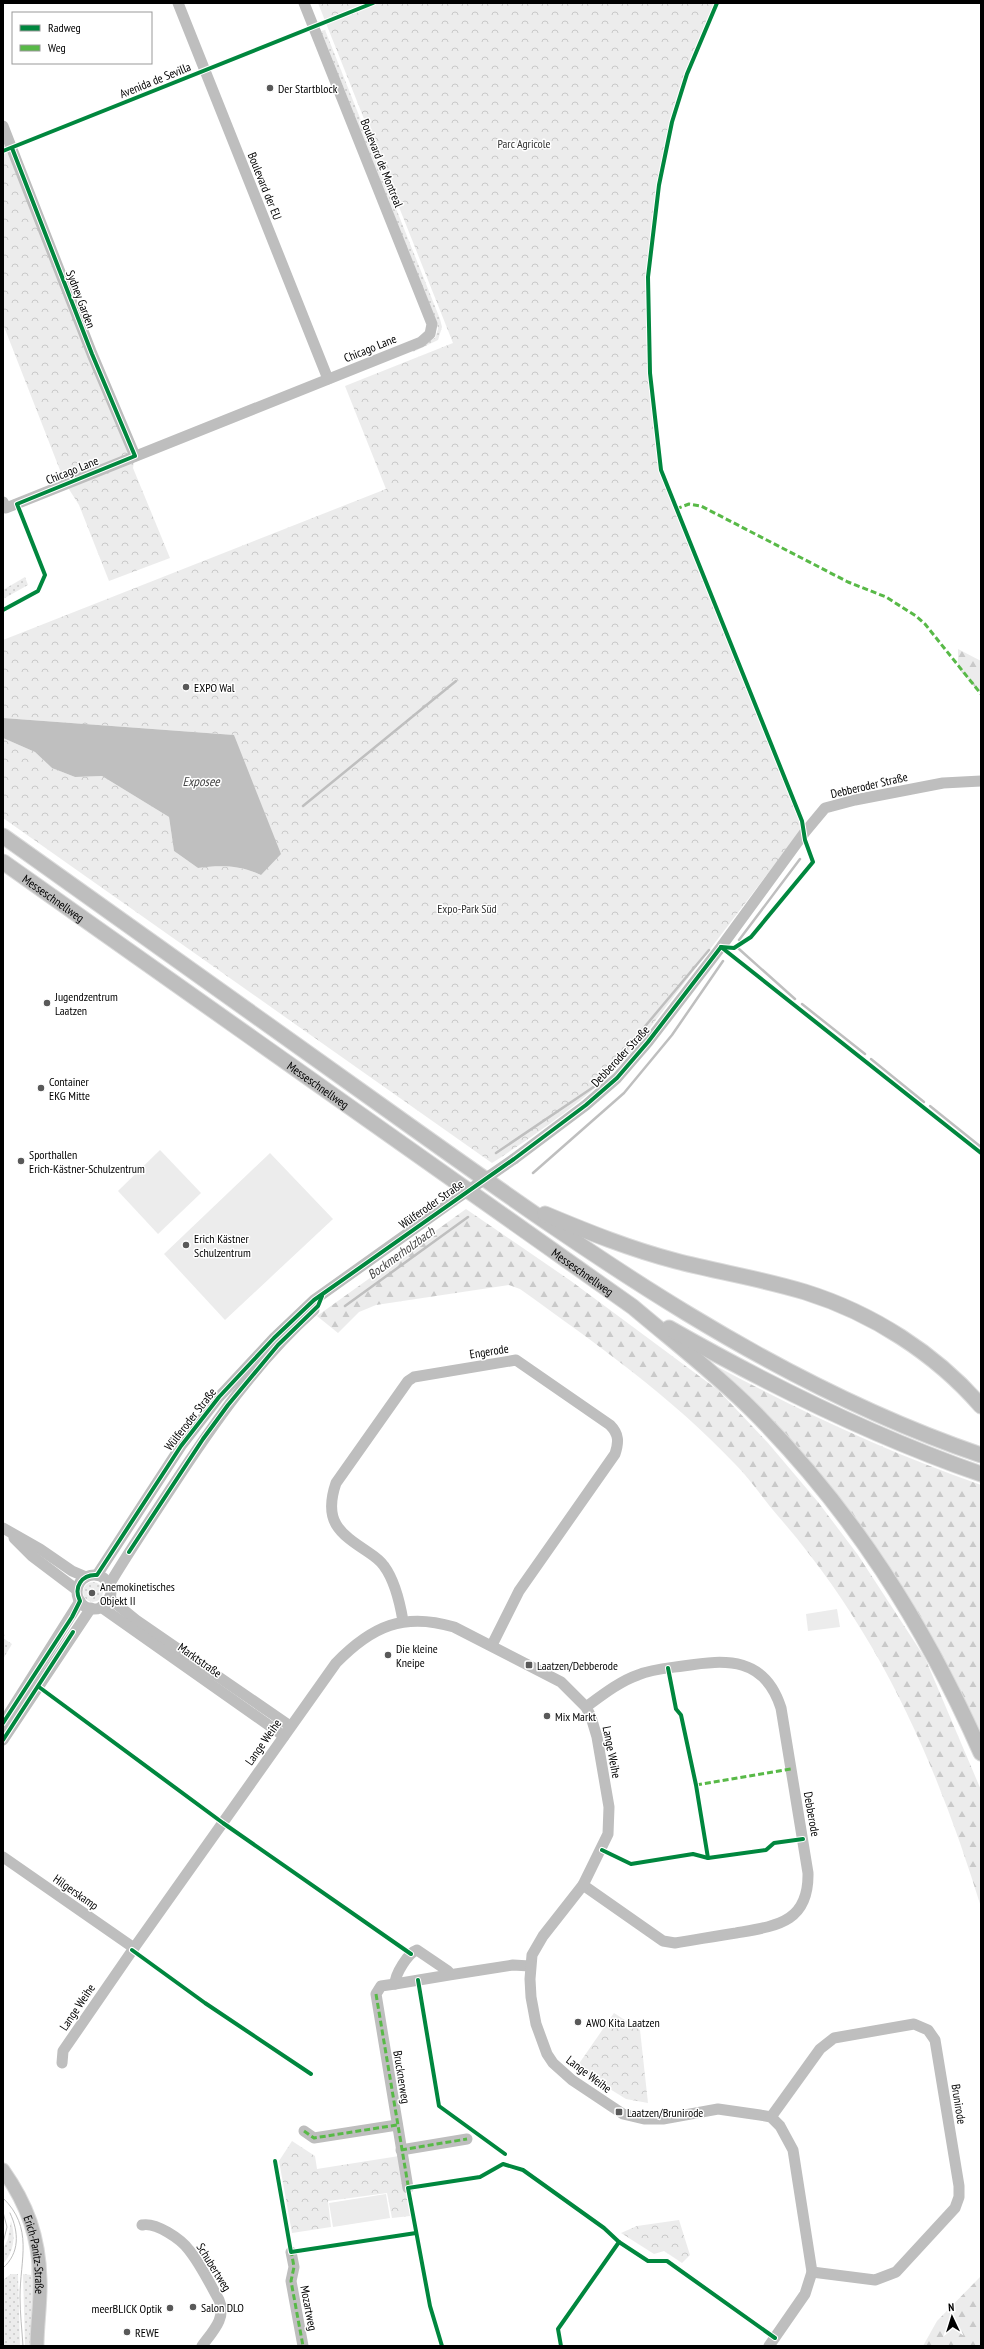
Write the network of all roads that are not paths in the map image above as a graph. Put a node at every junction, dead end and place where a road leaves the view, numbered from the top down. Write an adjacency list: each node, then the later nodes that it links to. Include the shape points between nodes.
1 (178, 3): 5 (street, Boulevard der EU)
2 (304, 3): 4 (street, Boulevard de Montreal, via 432,324)
3 (3, 126): 6 (street, Sydney Garden, via 92,354)
4 (430, 334): 5 (street, Chicago Lane, via 421,342)
5 (328, 379): 6 (street, Chicago Lane)
6 (135, 456): 7 (street, Chicago Lane)
7 (4, 505)
8 (981, 782): 11 (street, Debberoder Straße, via 942,783 825,808 648,1042 617,1078 586,1105)
9 (3, 836): 12 (highway, Messeschnellweg)
10 (3, 862): 13 (highway, Messeschnellweg)
11 (514, 1159): 14 (street, Wülferoder Straße, bridge, via 322,1296 318,1306)
12 (518, 1202): 15 (highway, via 613,1243 805,1292 852,1310 886,1328 927,1356); 16 (highway, via 642,1287 761,1358 899,1424)
13 (633, 1307): 17 (highway, via 755,1375 828,1412 892,1441); 31 (highway, via 751,1409 829,1496 874,1556 914,1620 940,1665)
14 (232, 1391): 19 (street, Wülferoder Straße, via 164,1468); 20 (street, Wülferoder Straße)
15 (981, 1406)
16 (981, 1455)
17 (981, 1474)
18 (5, 1529): 19 (street, via 40,1548 72,1571); 21 (street, via 32,1556)
19 (92, 1576): 20 (street, via 105,1579); 21 (street, via 80,1582)
20 (109, 1585): 22 (street)
21 (77, 1590): 23 (street)
22 (109, 1598): 24 (street); 29 (street, Marktstraße)
23 (80, 1601): 24 (street); 28 (street)
24 (96, 1607): 29 (street, Marktstraße); 30 (street)
25 (403, 1621): 26 (street, Lange Weihe, via 438,1622); 26 (street, Engerode, via 392,1582 384,1565 344,1536 334,1522 331,1503 336,1484 408,1381 414,1377 516,1360 610,1424 616,1430 618,1445 608,1464 519,1591); 29 (street, Lange Weihe, via 371,1633 346,1653)
26 (492, 1645): 27 (street, Lange Weihe, via 561,1682)
27 (586, 1707): 33 (street, Lange Weihe, via 592,1716 597,1737 610,1820 602,1850); 33 (street, Debberode, via 638,1675 668,1668 731,1661 757,1672 773,1689 781,1708 808,1885 799,1910 782,1923 674,1943 663,1941)
28 (3, 1723)
29 (287, 1731): 34 (street, Lange Weihe)
30 (3, 1740)
31 (981, 1753)
32 (3, 1857): 34 (street, Hilgerskamp)
33 (583, 1885): 35 (street, Lange Weihe, via 543,1936 532,1955)
34 (134, 1948): 38 (street, Lange Weihe, via 66,2047)
35 (530, 1966): 36 (street, Brucknerweg, via 513,1965); 39 (street, Lange Weihe, via 531,1997 536,2024 546,2051 562,2072 619,2112 644,2119 657,2119 718,2109)
36 (449, 1975): 37 (street, Brucknerweg); 37 (street, via 448,1971 417,1950 411,1954 395,1979)
37 (395, 1984): 40 (street, Brucknerweg, via 381,1986 376,1994)
38 (62, 2063)
39 (771, 2117): 48 (street, via 788,2137 793,2150); 48 (street, Brunirode, via 820,2048 834,2038 914,2024 928,2030 935,2040 959,2186 955,2208 896,2272 884,2278 875,2280)
40 (397, 2125): 41 (street, via 314,2138); 43 (street, Brucknerweg)
41 (304, 2131)
42 (467, 2139): 43 (street)
43 (401, 2150): 45 (street, Brucknerweg)
44 (3, 2170): 49 (main road, Erich-Panitz-Straße, via 24,2203 38,2254)
45 (408, 2188)
46 (142, 2225): 50 (street, Schubertweg, via 148,2224 163,2230 189,2249 222,2306 220,2319)
47 (291, 2252): 51 (street, Mozartweg, via 294,2267 291,2281)
48 (812, 2272): 52 (street, via 805,2294)
49 (38, 2346)
50 (202, 2346)
51 (303, 2346)
52 (770, 2346)

